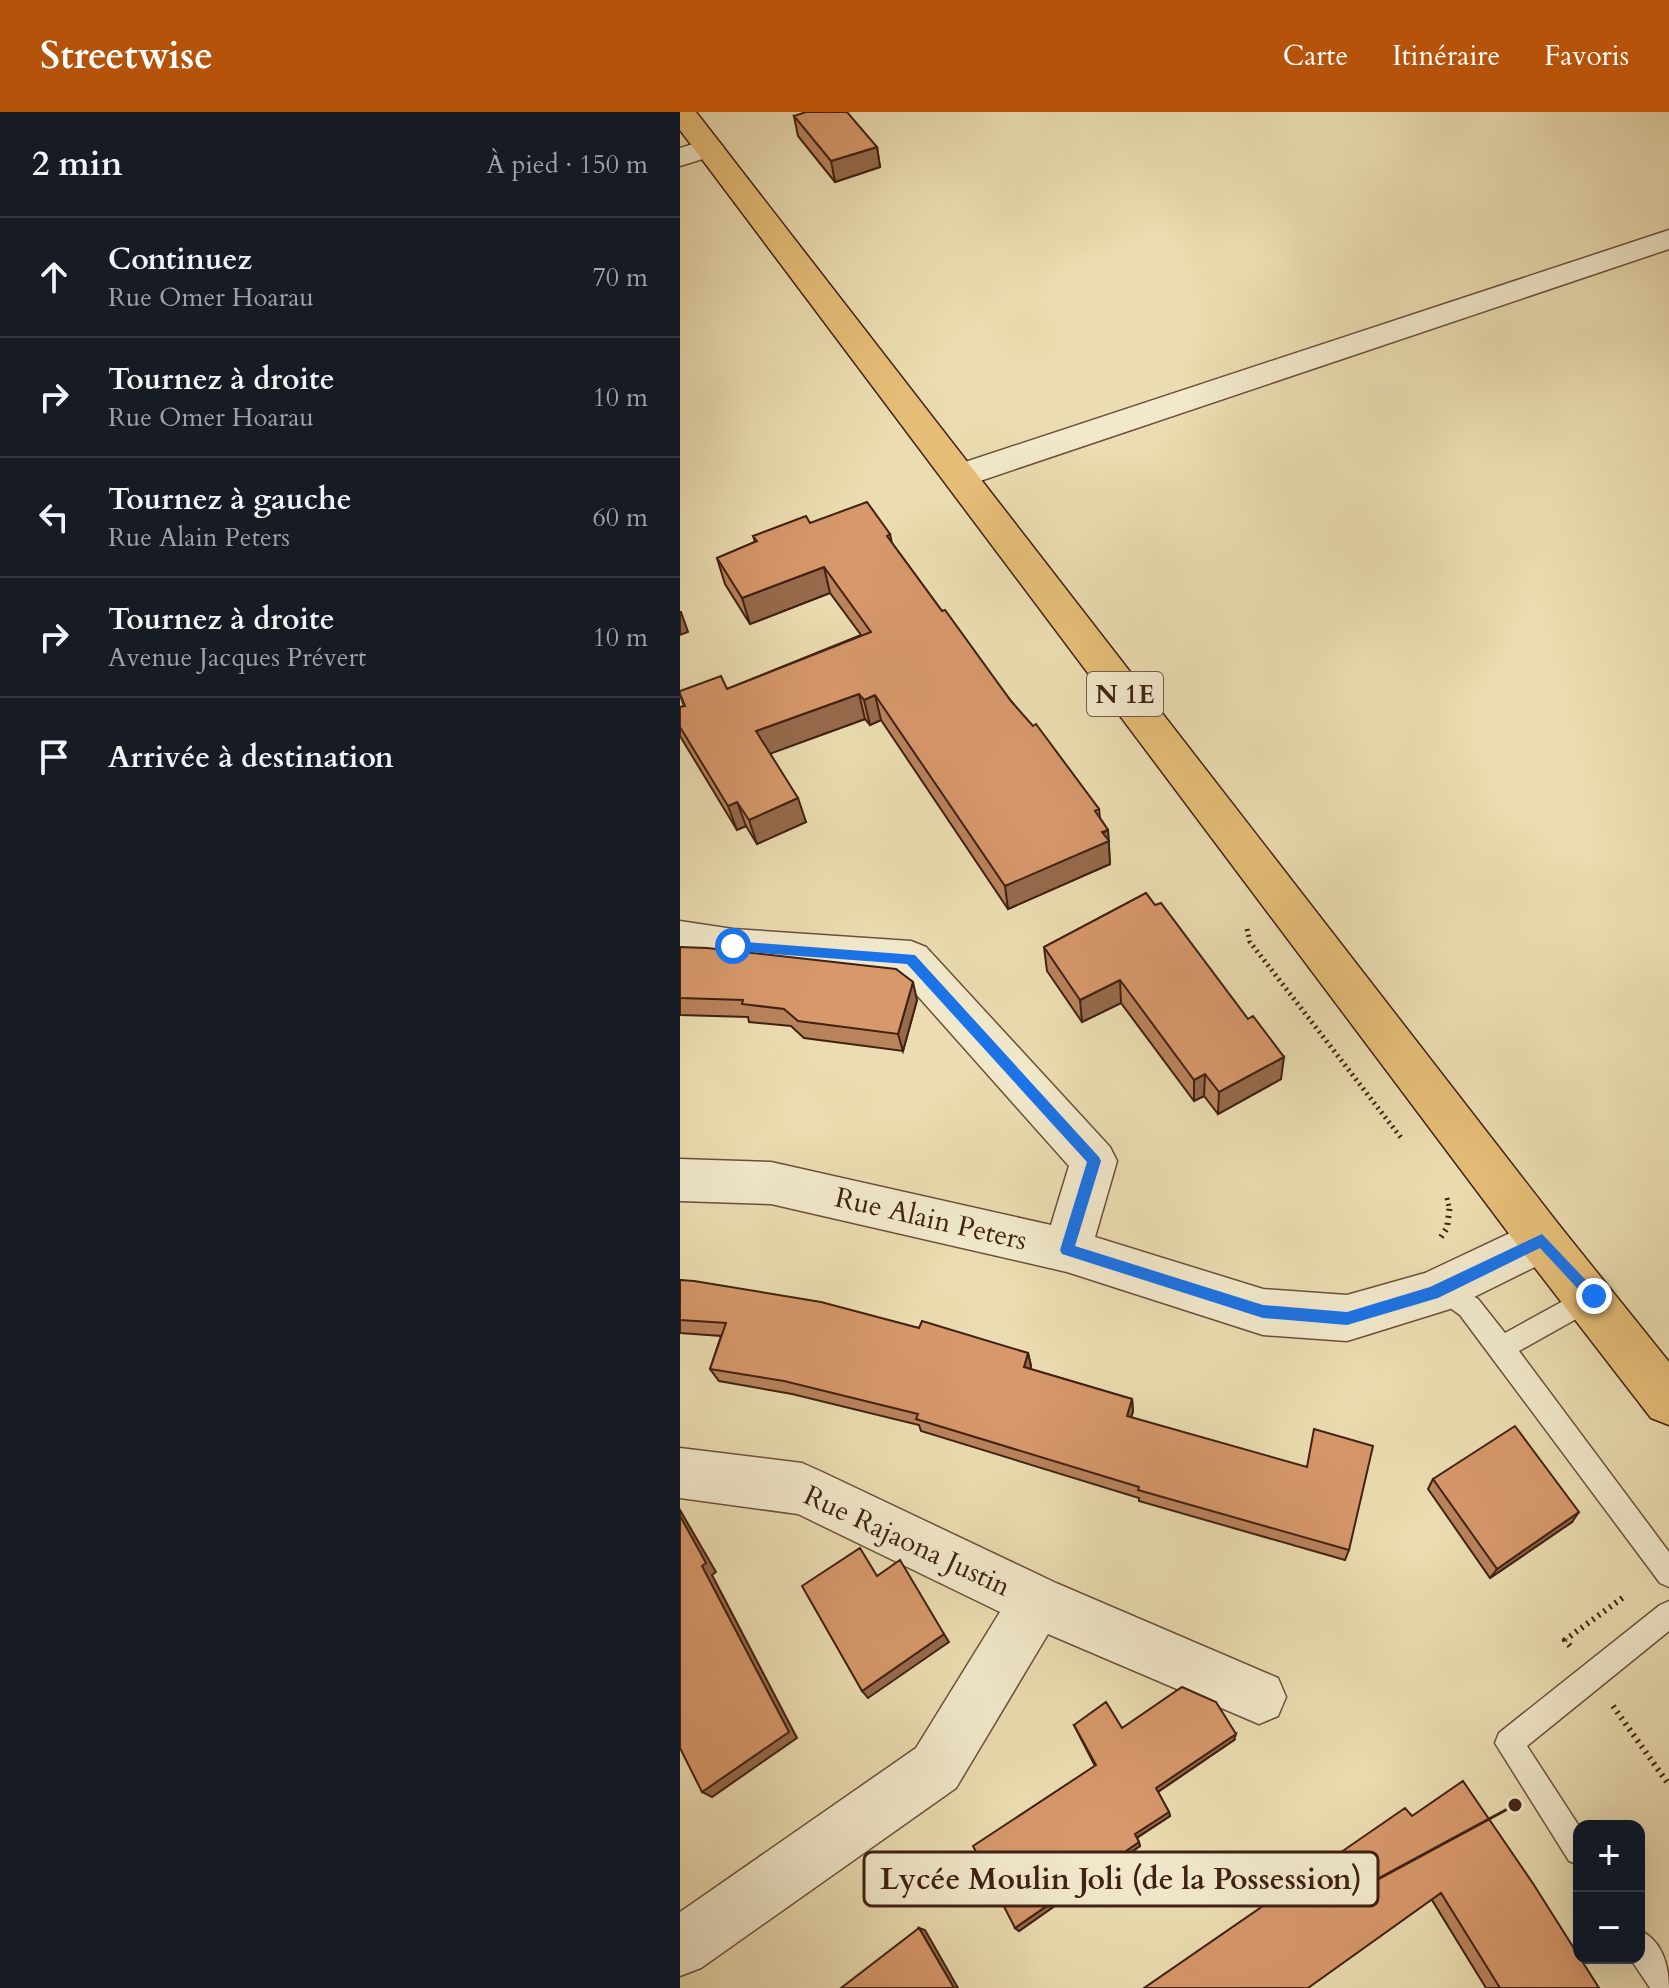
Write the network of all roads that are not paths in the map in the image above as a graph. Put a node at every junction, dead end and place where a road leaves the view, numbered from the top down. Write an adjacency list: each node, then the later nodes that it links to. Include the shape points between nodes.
1 (681, 112): 2 (main road, N 1E)
2 (694, 152): 4 (main road, N 1E)
3 (1669, 239): 4 (street)
4 (959, 476): 7 (main road, N 1E)
5 (680, 938): 8 (street, via 911,959 1094,1161)
6 (680, 1180): 8 (street, Rue Alain Peters, via 771,1183)
7 (1542, 1240): 9 (street, Rue Alain Peters); 10 (main road, N 1E)
8 (1067, 1250): 9 (street, Rue Alain Peters, via 1263,1312 1347,1318)
9 (1443, 1289): 11 (lane, via 1469,1307)
10 (1591, 1298): 11 (lane); 12 (main road, N 1E); 13 (main road, N 1E)
11 (1502, 1348): 15 (lane)
12 (1669, 1386)
13 (1669, 1401)
14 (680, 1473): 16 (street, Rue Rajaona Justin, via 802,1489)
15 (1669, 1574)
16 (1037, 1602): 18 (street, Rue Rajaona Justin); 20 (street, Rue Rajaona Justin, via 936,1768)
17 (1669, 1614): 19 (lane, via 1509,1743)
18 (1259, 1697)
19 (1573, 1842)
20 (680, 1947)
21 (1645, 1954): 22 (lane)
22 (1667, 1988)

